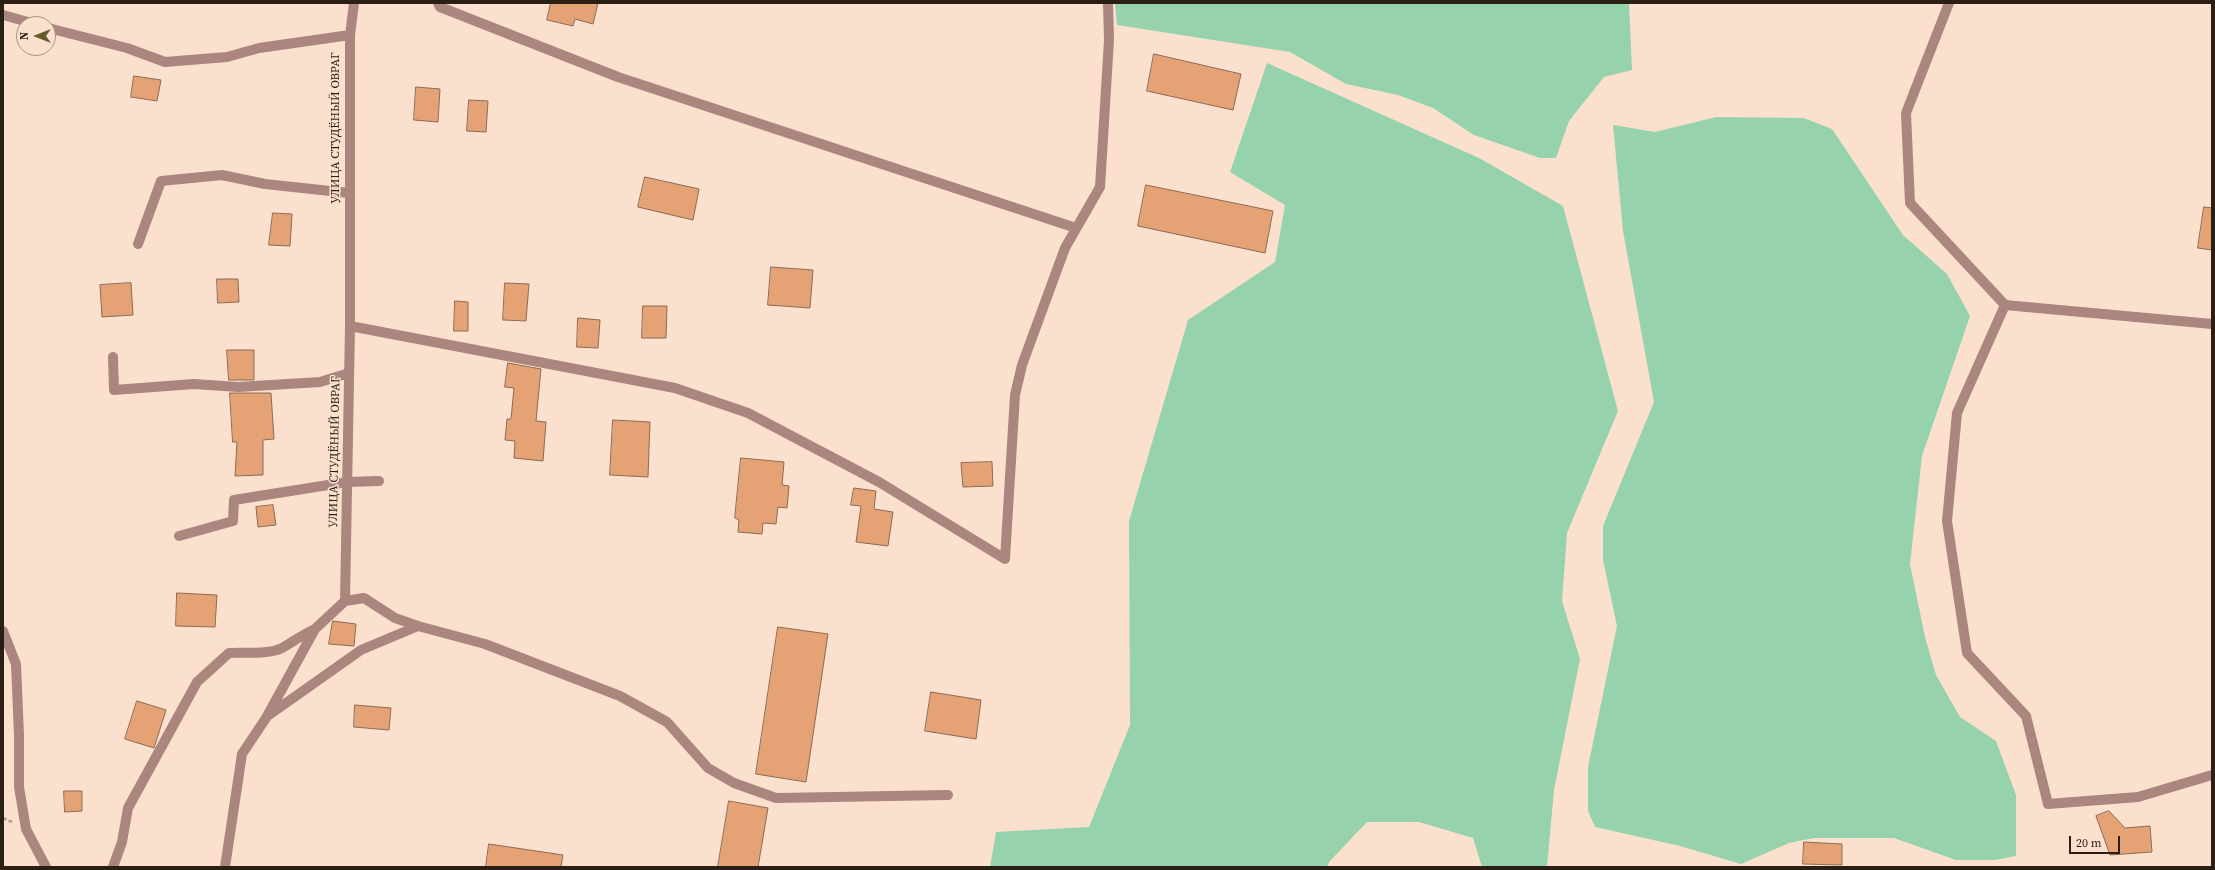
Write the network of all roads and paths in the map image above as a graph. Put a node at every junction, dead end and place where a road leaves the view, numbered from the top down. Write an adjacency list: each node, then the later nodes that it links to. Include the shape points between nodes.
1 (354, 3): 8 (street, УЛИЦА СТУДЁНЫЙ ОВРАГ)
2 (438, 3): 10 (street, via 440,7 618,76)
3 (1108, 3): 10 (street, via 1109,40 1100,187)
4 (1949, 3): 12 (street, via 1906,113 1910,203)
5 (3, 15): 6 (street)
6 (16, 19)
7 (56, 30): 8 (street, via 127,48 165,62 227,57 259,48)
8 (350, 35): 9 (street, УЛИЦА СТУДЁНЫЙ ОВРАГ)
9 (349, 193): 11 (street, via 265,184 222,175 161,182); 14 (street, УЛИЦА СТУДЁНЫЙ ОВРАГ)
10 (1076, 228): 14 (street, via 1065,248 1030,343 1015,395 1005,559 879,482 748,413 675,388)
11 (138, 244)
12 (2004, 305): 13 (street); 25 (street, via 1957,413 1947,521 1966,653 2026,716 2048,804 2138,797)
13 (2212, 324)
14 (350, 326): 16 (street, УЛИЦА СТУДЁНЫЙ ОВРАГ)
15 (113, 357): 16 (street, via 114,390 194,384 238,387 320,382)
16 (349, 373): 18 (street, УЛИЦА СТУДЁНЫЙ ОВРАГ)
17 (378, 481): 18 (street)
18 (347, 482): 19 (street, via 234,500 233,521); 20 (street, УЛИЦА СТУДЁНЫЙ ОВРАГ)
19 (179, 536)
20 (345, 601): 21 (street, via 364,598 395,618); 22 (street)
21 (418, 626): 24 (street, via 360,650); 26 (street, via 485,644 620,696 667,722 708,768 734,783 776,798)
22 (315, 629): 24 (street); 28 (street, via 281,648 262,652 229,653 197,682 128,808 122,842)
23 (3, 630): 27 (street, via 16,664 19,787 26,829)
24 (266, 718): 29 (street, via 242,754)
25 (2212, 775)
26 (948, 795)
27 (46, 867)
28 (113, 867)
29 (225, 867)

